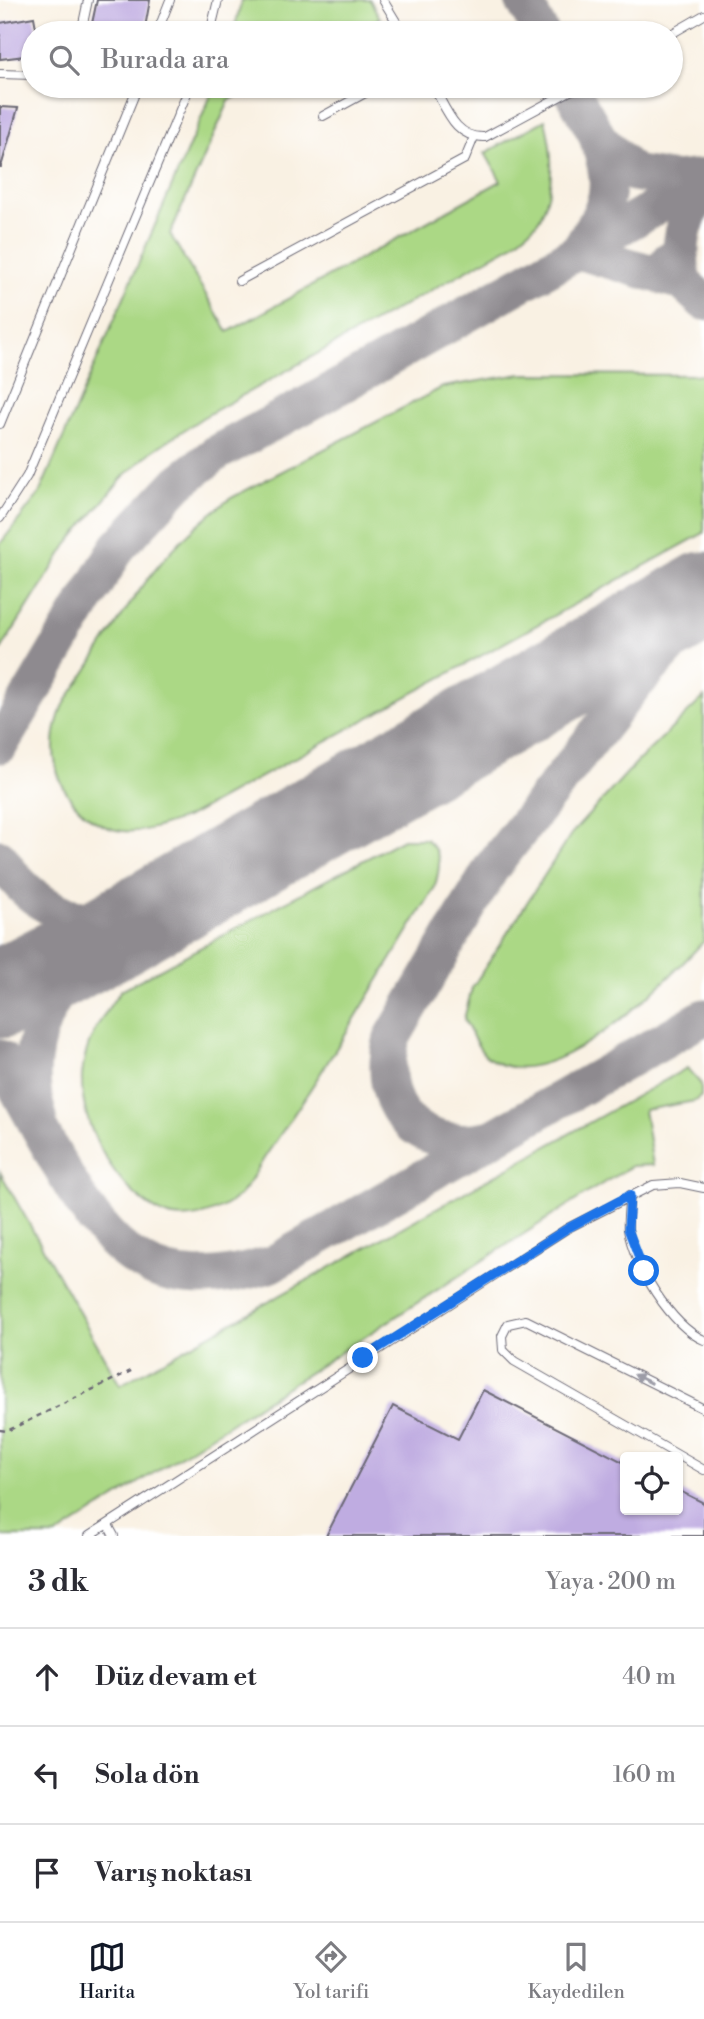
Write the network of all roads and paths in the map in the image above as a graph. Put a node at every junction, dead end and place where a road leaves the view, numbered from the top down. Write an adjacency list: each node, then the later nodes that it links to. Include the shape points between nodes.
1 (88, 0): 6 (lane)
2 (170, 0): 7 (lane)
3 (218, 0): 8 (lane)
4 (383, 0): 9 (lane)
5 (704, 15): 10 (lane)
6 (84, 21)
7 (162, 21)
8 (213, 21)
9 (396, 21)
10 (683, 27)
11 (0, 74): 12 (lane)
12 (21, 75)
13 (132, 98): 21 (lane)
14 (185, 98): 22 (lane, via 27,476)
15 (356, 98): 18 (lane)
16 (440, 98): 19 (lane, via 457,127)
17 (556, 98): 19 (lane)
18 (323, 116)
19 (474, 138): 20 (lane, via 466,159)
20 (239, 281)
21 (0, 424)
22 (0, 518)
23 (704, 1188): 24 (lane, via 680,1183 653,1185)
24 (630, 1195): 25 (lane, via 628,1229 644,1271 666,1309 692,1335); 30 (lane, via 568,1228)
25 (704, 1340)
26 (135, 1369): 28 (path, via 7,1432)
27 (704, 1409): 29 (lane, one-way to 29, via 526,1320 508,1324 502,1336 503,1350 514,1361)
28 (0, 1430)
29 (704, 1470)
30 (108, 1525): 31 (lane); 32 (lane)
31 (89, 1536)
32 (114, 1536)

